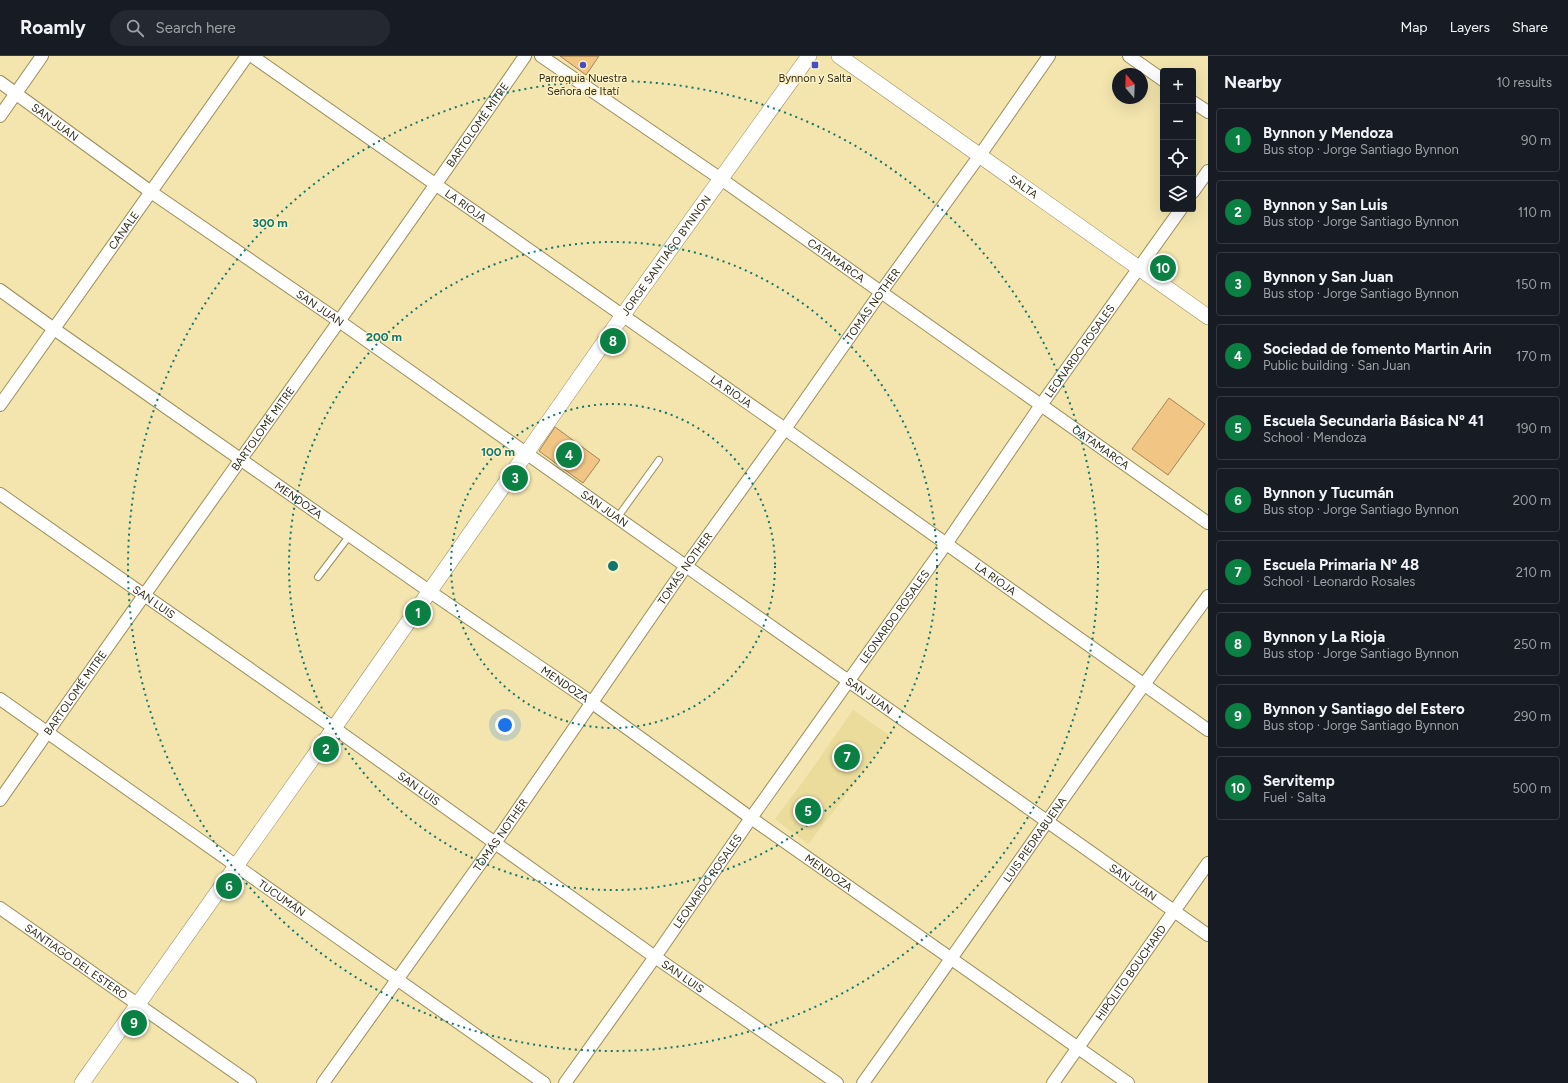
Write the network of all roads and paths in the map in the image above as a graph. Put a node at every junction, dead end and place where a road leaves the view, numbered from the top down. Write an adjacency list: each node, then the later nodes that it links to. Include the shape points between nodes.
1 (42, 56): 12 (street)
2 (247, 56): 21 (street, CANALE)
3 (252, 56): 19 (street, LA RIOJA)
4 (525, 56): 19 (street, BARTOLOMÉ MITRE)
5 (541, 56): 18 (street, CATAMARCA)
6 (809, 56): 18 (street, JORGE SANTIAGO BYNNON)
7 (839, 56): 16 (street, SALTA)
8 (1049, 56): 16 (street, TOMÁS NOTHER)
9 (1129, 56): 10 (street)
10 (1160, 78)
11 (0, 82): 12 (street, SAN JUAN)
12 (16, 94): 15 (street); 21 (street, SAN JUAN)
13 (1196, 104): 14 (street)
14 (1208, 112)
15 (0, 116)
16 (980, 155): 23 (street, SALTA); 25 (street, TOMÁS NOTHER)
17 (1208, 171): 20 (street)
18 (721, 179): 25 (street, CATAMARCA); 26 (street, JORGE SANTIAGO BYNNON)
19 (436, 185): 26 (street, LA RIOJA); 28 (street, BARTOLOMÉ MITRE)
20 (1196, 188)
21 (151, 192): 28 (street, SAN JUAN); 29 (street, CANALE)
22 (1180, 212): 23 (street, LEONARDO ROSALES)
23 (1140, 269): 27 (street, SALTA); 31 (street, LEONARDO ROSALES)
24 (0, 290): 29 (street, MENDOZA)
25 (881, 292): 31 (street, CATAMARCA); 32 (street, TOMÁS NOTHER)
26 (623, 315): 32 (street, LA RIOJA); 33 (street, JORGE SANTIAGO BYNNON)
27 (1208, 317)
28 (339, 321): 33 (street, SAN JUAN); 34 (street, BARTOLOMÉ MITRE)
29 (54, 329): 30 (street, CANALE); 34 (street, MENDOZA)
30 (0, 405)
31 (1041, 405): 38 (street, CATAMARCA); 40 (street, LEONARDO ROSALES)
32 (785, 429): 40 (street, LA RIOJA); 41 (street, TOMÁS NOTHER)
33 (526, 454): 37 (street, SAN JUAN); 43 (street, JORGE SANTIAGO BYNNON)
34 (241, 459): 39 (street, MENDOZA); 44 (street, BARTOLOMÉ MITRE)
35 (658, 460): 37 (lane)
36 (0, 494): 44 (street, SAN LUIS)
37 (617, 518): 41 (street, SAN JUAN)
38 (1208, 523)
39 (350, 535): 42 (lane); 43 (street, MENDOZA)
40 (946, 544): 46 (street, LEONARDO ROSALES); 47 (street, LA RIOJA)
41 (686, 566): 46 (street, SAN JUAN); 49 (street, TOMÁS NOTHER)
42 (318, 578)
43 (430, 591): 49 (street, MENDOZA); 50 (street, JORGE SANTIAGO BYNNON)
44 (144, 595): 50 (street, SAN LUIS); 52 (street, BARTOLOMÉ MITRE)
45 (1208, 596): 47 (street, LUIS PIEDRABUENA)
46 (848, 681): 54 (street, LEONARDO ROSALES); 55 (street, SAN JUAN)
47 (1143, 684): 51 (street, LA RIOJA); 55 (street, LUIS PIEDRABUENA)
48 (0, 699): 52 (street, TUCUMÁN)
49 (591, 702): 54 (street, MENDOZA); 56 (street, TOMÁS NOTHER)
50 (334, 728): 56 (street, SAN LUIS); 58 (street, JORGE SANTIAGO BYNNON)
51 (1208, 730)
52 (47, 732): 53 (street, BARTOLOMÉ MITRE); 58 (street, TUCUMÁN)
53 (0, 800)
54 (751, 818): 62 (street, LEONARDO ROSALES); 63 (street, MENDOZA)
55 (1047, 821): 60 (street, SAN JUAN); 63 (street, LUIS PIEDRABUENA)
56 (495, 843): 62 (street, SAN LUIS); 64 (street, TOMÁS NOTHER)
57 (1208, 863): 60 (street, HIPÓLITO BOUCHARD)
58 (237, 866): 64 (street, TUCUMÁN); 65 (street, JORGE SANTIAGO BYNNON)
59 (0, 908): 65 (street, SANTIAGO DEL ESTERO)
60 (1174, 911): 61 (street, SAN JUAN); 66 (street, HIPÓLITO BOUCHARD)
61 (1208, 935)
62 (655, 957): 71 (street, LEONARDO ROSALES); 72 (street, SAN LUIS)
63 (951, 959): 66 (street, MENDOZA); 73 (street, LUIS PIEDRABUENA)
64 (397, 979): 69 (street, TOMÁS NOTHER); 70 (street, TUCUMÁN)
65 (137, 1004): 67 (street, JORGE SANTIAGO BYNNON); 68 (street, SANTIAGO DEL ESTERO)
66 (1078, 1049): 74 (street, HIPÓLITO BOUCHARD); 75 (street, MENDOZA)
67 (82, 1083)
68 (250, 1083)
69 (323, 1083)
70 (544, 1083)
71 (565, 1083)
72 (837, 1083)
73 (863, 1083)
74 (1053, 1083)
75 (1128, 1083)

